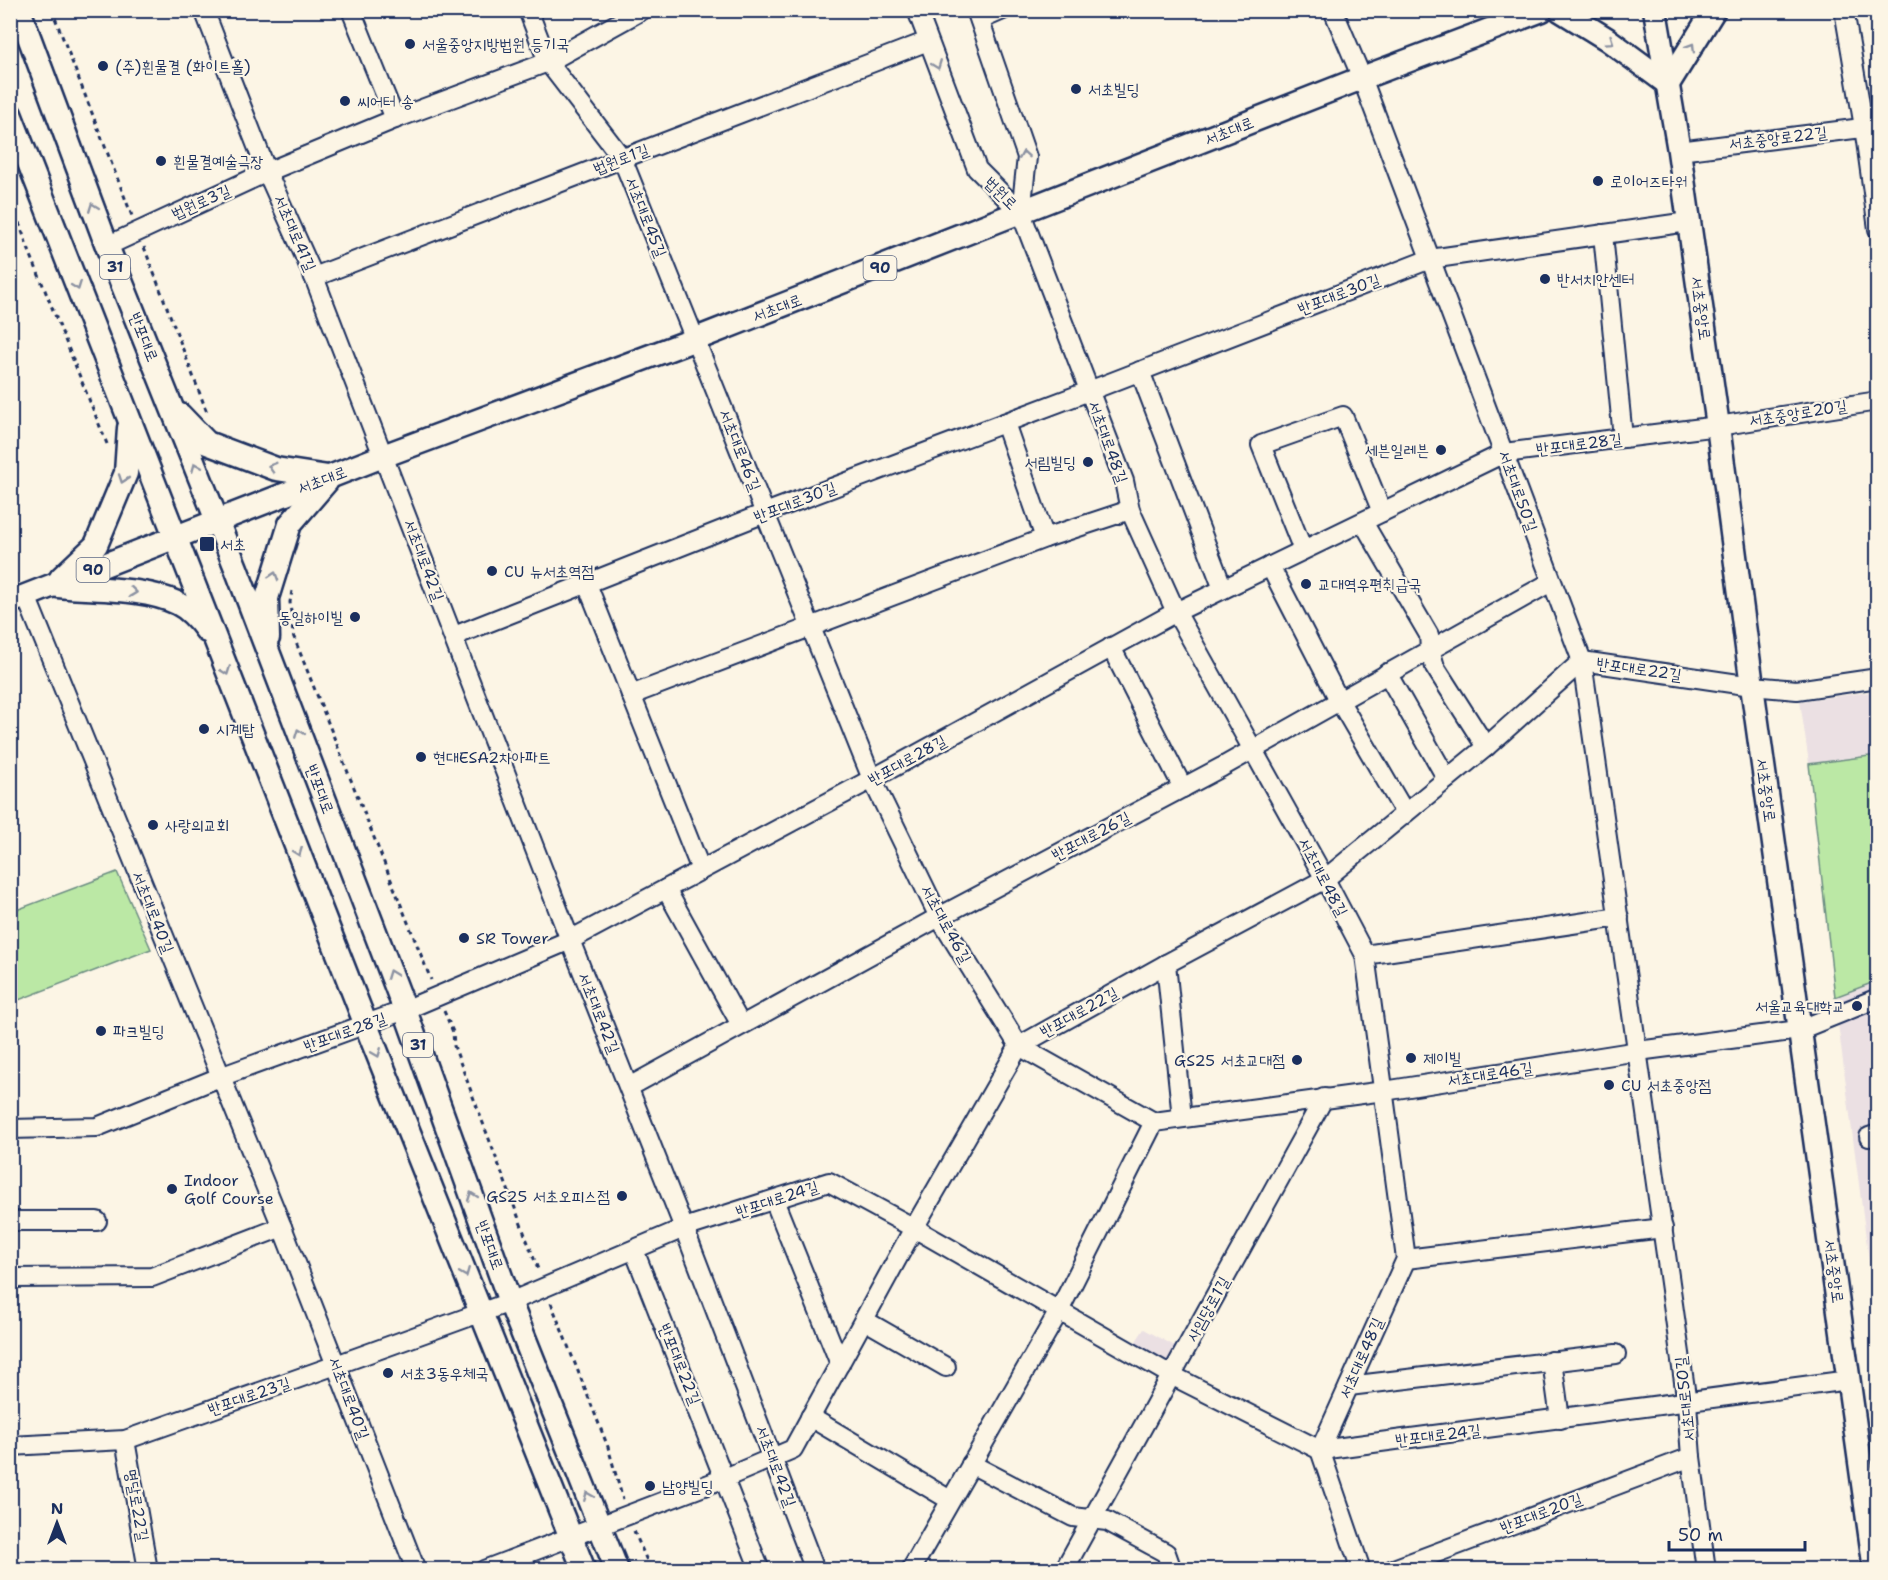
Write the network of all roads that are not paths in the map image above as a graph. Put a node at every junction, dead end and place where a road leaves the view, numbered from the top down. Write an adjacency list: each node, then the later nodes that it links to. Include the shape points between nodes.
1 (19, 10): 29 (main road, 반포대로 / 31, one-way to 1)
2 (204, 10): 24 (street, 서초대로41길)
3 (351, 10): 20 (street)
4 (528, 10): 16 (street, 서초대로45길)
5 (642, 10): 16 (street, 법원로3길)
6 (916, 10): 15 (street, 법원로)
7 (1003, 10): 14 (street)
8 (1333, 10): 17 (street, 서초대로50길)
9 (1542, 10): 17 (main road, 서초대로 / 90)
10 (1560, 10): 18 (main road, one-way to 18)
11 (1655, 10): 18 (main road, 서초중앙로)
12 (1714, 10): 18 (main road, one-way to 12)
13 (1844, 10): 21 (street)
14 (978, 15): 25 (street, 법원로, one-way to 14, via 1027,157)
15 (928, 41): 23 (street, 법원로1길); 25 (street, 법원로, one-way to 25, via 977,169)
16 (548, 62): 20 (street, 법원로3길); 23 (street, 서초대로45길)
17 (1362, 78): 25 (main road, 서초대로 / 90); 30 (street, 서초대로50길)
18 (1668, 84): 22 (main road, 서초중앙로)
19 (10, 114): 37 (main road, 반포대로 / 31, one-way to 37)
20 (395, 120): 24 (street, 법원로3길)
21 (1871, 126): 22 (street, 서초중앙로22길); 27 (street)
22 (1679, 151): 26 (main road, 서초중앙로)
23 (622, 158): 31 (street, 법원로1길); 32 (street, 서초대로45길)
24 (267, 172): 29 (street, 법원로3길); 31 (street, 서초대로41길)
25 (1021, 213): 32 (main road, 서초대로 / 90); 34 (street, 서초대로48길)
26 (1688, 222): 28 (street, 반포대로30길); 39 (main road, 서초중앙로)
27 (1878, 229)
28 (1603, 234): 30 (street, 반포대로30길); 40 (street)
29 (107, 246): 36 (main road, 반포대로 / 31)
30 (1430, 260): 33 (street, 반포대로30길); 41 (street, 서초대로50길)
31 (314, 277): 42 (street, 서초대로41길)
32 (696, 339): 42 (main road, 서초대로 / 90); 46 (street, 서초대로46길)
33 (1140, 371): 34 (street, 반포대로30길); 56 (street)
34 (1089, 391): 38 (street, 반포대로30길); 44 (street, 서초대로48길, via 1124,481)
35 (1878, 401): 39 (street, 서초중앙로20길)
36 (171, 406): 43 (main road, one-way to 36, via 276,469 207,443); 47 (main road, 반포대로 / 31, one-way to 36)
37 (129, 421): 49 (main road, 반포대로 / 31); 55 (main road, one-way to 55, via 126,473 96,545)
38 (1005, 423): 46 (street, 반포대로30길); 50 (street)
39 (1718, 426): 40 (street, 반포대로28길); 68 (main road, 서초중앙로)
40 (1623, 438): 41 (street, 반포대로28길)
41 (1504, 453): 45 (street, 반포대로28길); 53 (street, 서초대로50길)
42 (383, 456): 43 (main road, 서초대로 / 90); 60 (street, 서초대로42길)
43 (330, 477): 47 (main road, 서초대로 / 90); 64 (main road, one-way to 43, via 267,598 290,524)
44 (1130, 510): 50 (street); 58 (street, 서초대로48길)
45 (1382, 512): 48 (street, 반포대로28길); 51 (street, via 1343,416 1261,445)
46 (765, 513): 54 (street, 반포대로30길); 59 (street, 서초대로46길)
47 (217, 521): 49 (main road, 서초대로 / 90); 64 (main road, 반포대로 / 31)
48 (1363, 522): 51 (street, 반포대로28길); 63 (street, via 1429,635)
49 (175, 538): 55 (main road, 서초대로 / 90); 61 (main road, 반포대로 / 31)
50 (1045, 538): 59 (street)
51 (1304, 550): 52 (street, 반포대로28길)
52 (1270, 566): 56 (street, 반포대로28길); 70 (street)
53 (1551, 582): 63 (street, 반포대로26길); 65 (street, 서초대로50길)
54 (587, 584): 60 (street, 반포대로30길); 69 (street)
55 (54, 585): 57 (main road, 서초대로 / 90); 61 (main road, one-way to 61, via 134,591 167,600 197,618)
56 (1223, 589): 58 (street, 반포대로28길)
57 (18, 599): 92 (street, 서초대로40길)
58 (1176, 612): 62 (street, 반포대로28길); 72 (street, 서초대로48길)
59 (812, 628): 69 (street); 73 (street, 서초대로46길)
60 (453, 636): 82 (street, 서초대로42길)
61 (215, 641): 87 (main road, 반포대로 / 31, one-way to 87)
62 (1111, 647): 73 (street, 반포대로28길); 75 (street)
63 (1430, 649): 66 (street, 반포대로26길); 71 (street, via 1435,667)
64 (269, 655): 86 (main road, 반포대로 / 31, one-way to 64)
65 (1582, 661): 68 (street, 반포대로22길); 71 (street, 반포대로22길); 81 (street, 서초대로50길)
66 (1387, 673): 70 (street, 반포대로26길); 74 (street)
67 (1878, 678): 68 (street, 반포대로22길, via 1797,690)
68 (1752, 686): 89 (main road, 서초중앙로)
69 (631, 695): 77 (street)
70 (1339, 700): 72 (street, 반포대로26길); 76 (street)
71 (1486, 747): 74 (street, 반포대로22길)
72 (1252, 749): 75 (street, 반포대로26길); 78 (street, 서초대로48길)
73 (872, 779): 77 (street, 반포대로28길); 80 (street, 서초대로46길)
74 (1447, 779): 76 (street, 반포대로22길)
75 (1183, 788): 80 (street, 반포대로26길)
76 (1405, 813): 78 (street, 반포대로22길)
77 (701, 870): 79 (street, 반포대로28길)
78 (1325, 879): 83 (street, 서초대로48길); 84 (street, 반포대로22길)
79 (666, 889): 82 (street, 반포대로28길); 88 (street)
80 (939, 917): 88 (street, 반포대로26길); 90 (street, 서초대로46길)
81 (1619, 917): 83 (street); 91 (street, 서초대로50길)
82 (570, 939): 86 (street, 반포대로28길); 93 (street, 서초대로42길)
83 (1365, 955): 94 (street, 서초대로48길)
84 (1166, 964): 90 (street, 반포대로22길); 96 (street)
85 (1878, 998): 89 (street, 서초대로46길)
86 (405, 1010): 87 (street, 반포대로28길); 109 (main road, 반포대로 / 31, one-way to 86)
87 (366, 1025): 92 (street, 반포대로28길); 111 (main road, 반포대로 / 31, one-way to 111)
88 (741, 1025): 93 (street, 반포대로26길)
89 (1799, 1030): 91 (street, 서초대로46길); 119 (main road, 서초중앙로)
90 (1019, 1046): 97 (street, 서초대로46길); 103 (street)
91 (1638, 1051): 94 (street, 서초대로46길); 104 (street, 서초대로50길)
92 (220, 1077): 98 (street, 반포대로28길, via 97,1127); 102 (street, 서초대로40길)
93 (629, 1087): 105 (street, 서초대로42길)
94 (1383, 1091): 95 (street, 서초대로46길); 107 (street, 서초대로48길)
95 (1324, 1098): 96 (street, 서초대로46길); 118 (street, 사임당로1길)
96 (1182, 1118): 97 (street, 서초대로46길)
97 (1154, 1122): 110 (street)
98 (10, 1129)
99 (774, 1200): 103 (street, 반포대로24길, via 829,1182); 105 (street, 반포대로24길); 115 (street)
100 (10, 1221): 101 (street)
101 (97, 1221)
102 (282, 1227): 108 (street, via 152,1277); 116 (street, 서초대로40길)
103 (914, 1227): 110 (street, 반포대로24길); 112 (street)
104 (1662, 1227): 107 (street); 121 (street, 서초대로50길)
105 (684, 1228): 106 (street, 반포대로24길); 127 (street, 서초대로42길)
106 (634, 1250): 109 (street, 반포대로24길); 130 (street, 반포대로22길)
107 (1406, 1260): 120 (street, 서초대로48길)
108 (10, 1278)
109 (510, 1302): 111 (street, 반포대로24길); 133 (main road, 반포대로 / 31, one-way to 109)
110 (1059, 1311): 118 (street, 반포대로24길); 129 (street)
111 (480, 1312): 116 (street, 반포대로23길); 134 (main road, 반포대로 / 31)
112 (864, 1320): 115 (street); 117 (street)
113 (1616, 1354): 114 (street)
114 (1552, 1361): 120 (street); 123 (street)
115 (840, 1364): 122 (street)
116 (336, 1365): 124 (street, 반포대로23길); 136 (street, 서초대로40길)
117 (946, 1366)
118 (1171, 1375): 126 (street, 반포대로24길); 132 (street, 사임당로1길)
119 (1850, 1380): 121 (street, 반포대로24길); 148 (main road, 서초중앙로)
120 (1349, 1386): 126 (street, 서초대로48길)
121 (1687, 1403): 123 (street, 반포대로24길); 128 (street, 서초대로50길)
122 (810, 1417): 127 (street, via 793,1449); 131 (street)
123 (1560, 1419): 126 (street, 반포대로24길)
124 (125, 1440): 125 (street, 반포대로23길); 135 (street, 명달로22길)
125 (10, 1446)
126 (1320, 1450): 145 (street)
127 (772, 1457): 130 (street); 141 (street, 서초대로42길)
128 (1691, 1457): 146 (street, 반포대로20길); 147 (street, 서초대로50길)
129 (971, 1464): 131 (street); 132 (street, via 1073,1517)
130 (725, 1478): 133 (street); 140 (street)
131 (951, 1500): 142 (street)
132 (1092, 1519): 143 (street, 사임당로1길); 144 (street, via 1107,1521 1166,1553)
133 (600, 1526): 134 (street); 139 (main road, 반포대로 / 31)
134 (571, 1537): 137 (street); 138 (main road, 반포대로 / 31)
135 (148, 1569)
136 (416, 1569)
137 (484, 1569)
138 (584, 1569)
139 (617, 1569)
140 (760, 1569)
141 (815, 1569)
142 (910, 1569)
143 (1064, 1569)
144 (1172, 1569)
145 (1361, 1569)
146 (1391, 1569)
147 (1707, 1569)
148 (1876, 1569)

